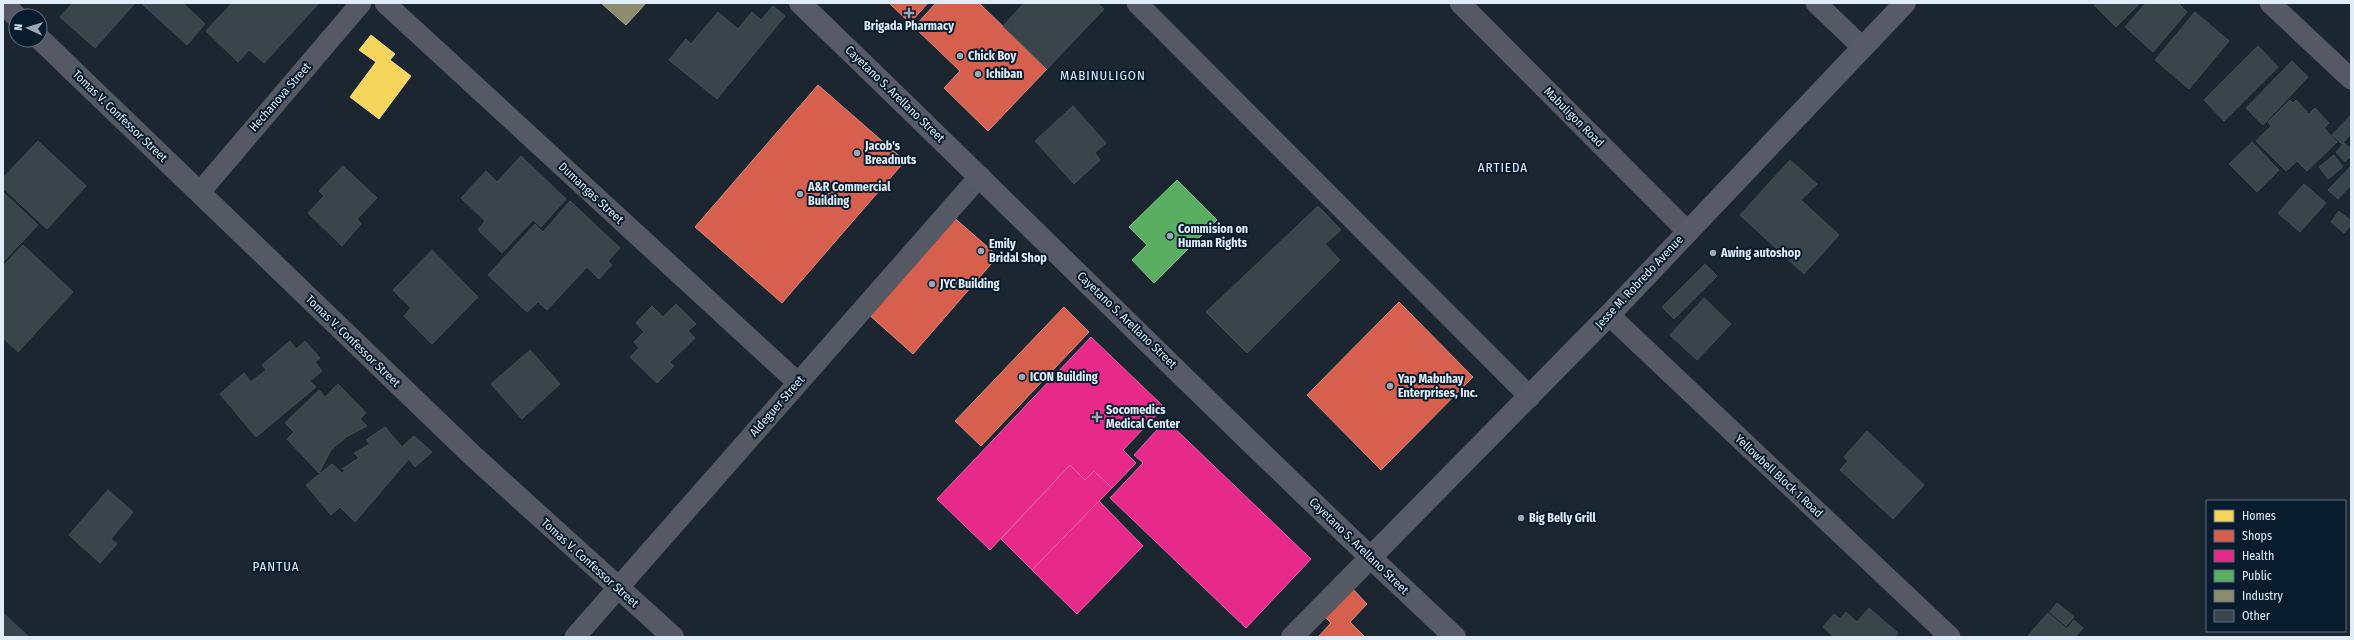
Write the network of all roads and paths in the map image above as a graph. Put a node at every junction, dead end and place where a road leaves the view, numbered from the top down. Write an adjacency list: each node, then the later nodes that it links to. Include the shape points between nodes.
1 (362, 3): 13 (street, Hechanova Street)
2 (385, 3): 16 (street, Dumangas Street)
3 (800, 3): 12 (main road, Cayetano S. Arellano Street)
4 (1137, 3): 17 (street)
5 (1460, 3): 14 (street, Mabuligon Road)
6 (1816, 3): 10 (street)
7 (1905, 3): 10 (main road, Jesse M. Robredo Avenue)
8 (2270, 3): 11 (street)
9 (48, 47): 13 (street, Tomas V. Confessor Street)
10 (1862, 47): 14 (main road, Jesse M. Robredo Avenue)
11 (2351, 79)
12 (980, 176): 16 (street, Aldeguer Street); 18 (main road, Cayetano S. Arellano Street)
13 (200, 192): 19 (street, Tomas V. Confessor Street, via 332,322)
14 (1687, 231): 15 (main road, Jesse M. Robredo Avenue)
15 (1609, 315): 17 (main road, Jesse M. Robredo Avenue); 24 (street, Yellowbell Block 1 Road)
16 (798, 382): 19 (street, Aldeguer Street)
17 (1530, 397): 18 (main road, Jesse M. Robredo Avenue)
18 (1370, 558): 22 (street); 23 (main road, Cayetano S. Arellano Street)
19 (617, 588): 20 (street, Aldeguer Street); 21 (street, Tomas V. Confessor Street)
20 (575, 637)
21 (672, 637)
22 (1292, 637)
23 (1455, 637)
24 (1950, 637)

